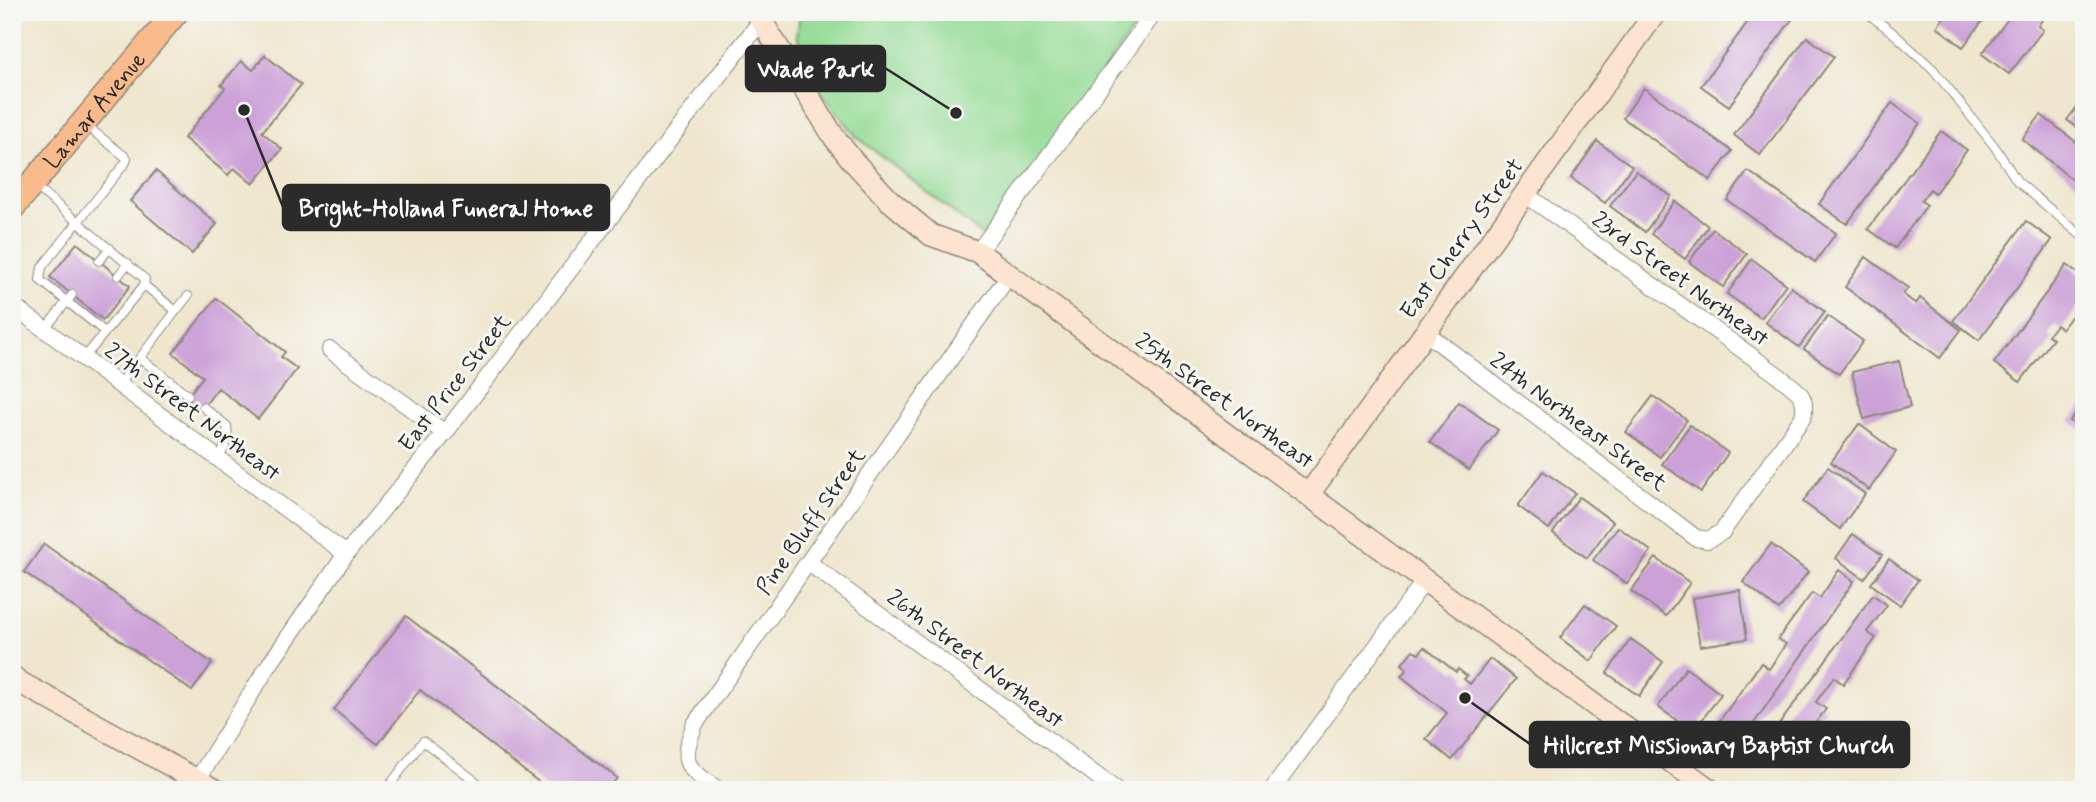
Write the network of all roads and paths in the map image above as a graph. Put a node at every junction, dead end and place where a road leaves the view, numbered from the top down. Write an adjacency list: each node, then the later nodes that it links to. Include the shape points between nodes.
1 (176, 12): 6 (main road, Lamar Avenue)
2 (1155, 12): 13 (street)
3 (1656, 12): 8 (street, East Cherry Street)
4 (1866, 12): 11 (lane, via 1933,69 2017,181)
5 (762, 15): 13 (street, 25th Street Northeast, via 852,160 889,200 931,235); 32 (street, East Price Street)
6 (83, 123): 7 (main road, Lamar Avenue); 10 (lane, via 127,158)
7 (33, 184): 9 (main road, Lamar Avenue); 10 (lane)
8 (1525, 194): 25 (street, East Cherry Street); 35 (street, 23rd Street Northeast, via 1779,376 1806,403 1803,417 1722,532)
9 (12, 208)
10 (78, 221): 12 (lane); 20 (lane, via 40,273 40,280)
11 (2084, 238)
12 (110, 248): 14 (lane); 15 (lane)
13 (978, 252): 16 (street, 25th Street Northeast)
14 (99, 261)
15 (128, 263): 17 (lane); 18 (lane, via 145,279)
16 (1009, 275): 34 (street, 25th Street Northeast); 37 (street, Pine Bluff Street)
17 (118, 276)
18 (144, 285): 22 (lane); 24 (lane)
19 (188, 296): 22 (lane)
20 (69, 298): 23 (lane); 24 (lane)
21 (12, 304): 23 (street, 27th Street Northeast)
22 (176, 311): 28 (lane)
23 (45, 329): 27 (street, 27th Street Northeast)
24 (105, 332): 27 (lane)
25 (1425, 332): 34 (street, East Cherry Street); 35 (street, 24th Northeast Street, via 1696,538)
26 (330, 350): 32 (street)
27 (84, 358): 29 (street, 27th Street Northeast)
28 (140, 358): 29 (lane); 30 (lane)
29 (119, 385): 33 (street, 27th Street Northeast)
30 (188, 395)
31 (203, 407): 33 (lane, via 227,426 229,438)
32 (445, 433): 36 (street, East Price Street)
33 (218, 458): 36 (street, 27th Street Northeast)
34 (1308, 494): 38 (street, 25th Street Northeast)
35 (1708, 540)
36 (346, 554): 40 (street, East Price Street, via 267,668)
37 (809, 562): 43 (street, Pine Bluff Street, via 695,724 684,750 691,770); 44 (street, 26th Street Northeast)
38 (1425, 580): 45 (street); 46 (street, 25th Street Northeast)
39 (12, 676): 40 (street)
40 (201, 787)
41 (386, 790): 42 (lane, via 423,741)
42 (487, 790)
43 (718, 790)
44 (1116, 790)
45 (1272, 790)
46 (1710, 790)

